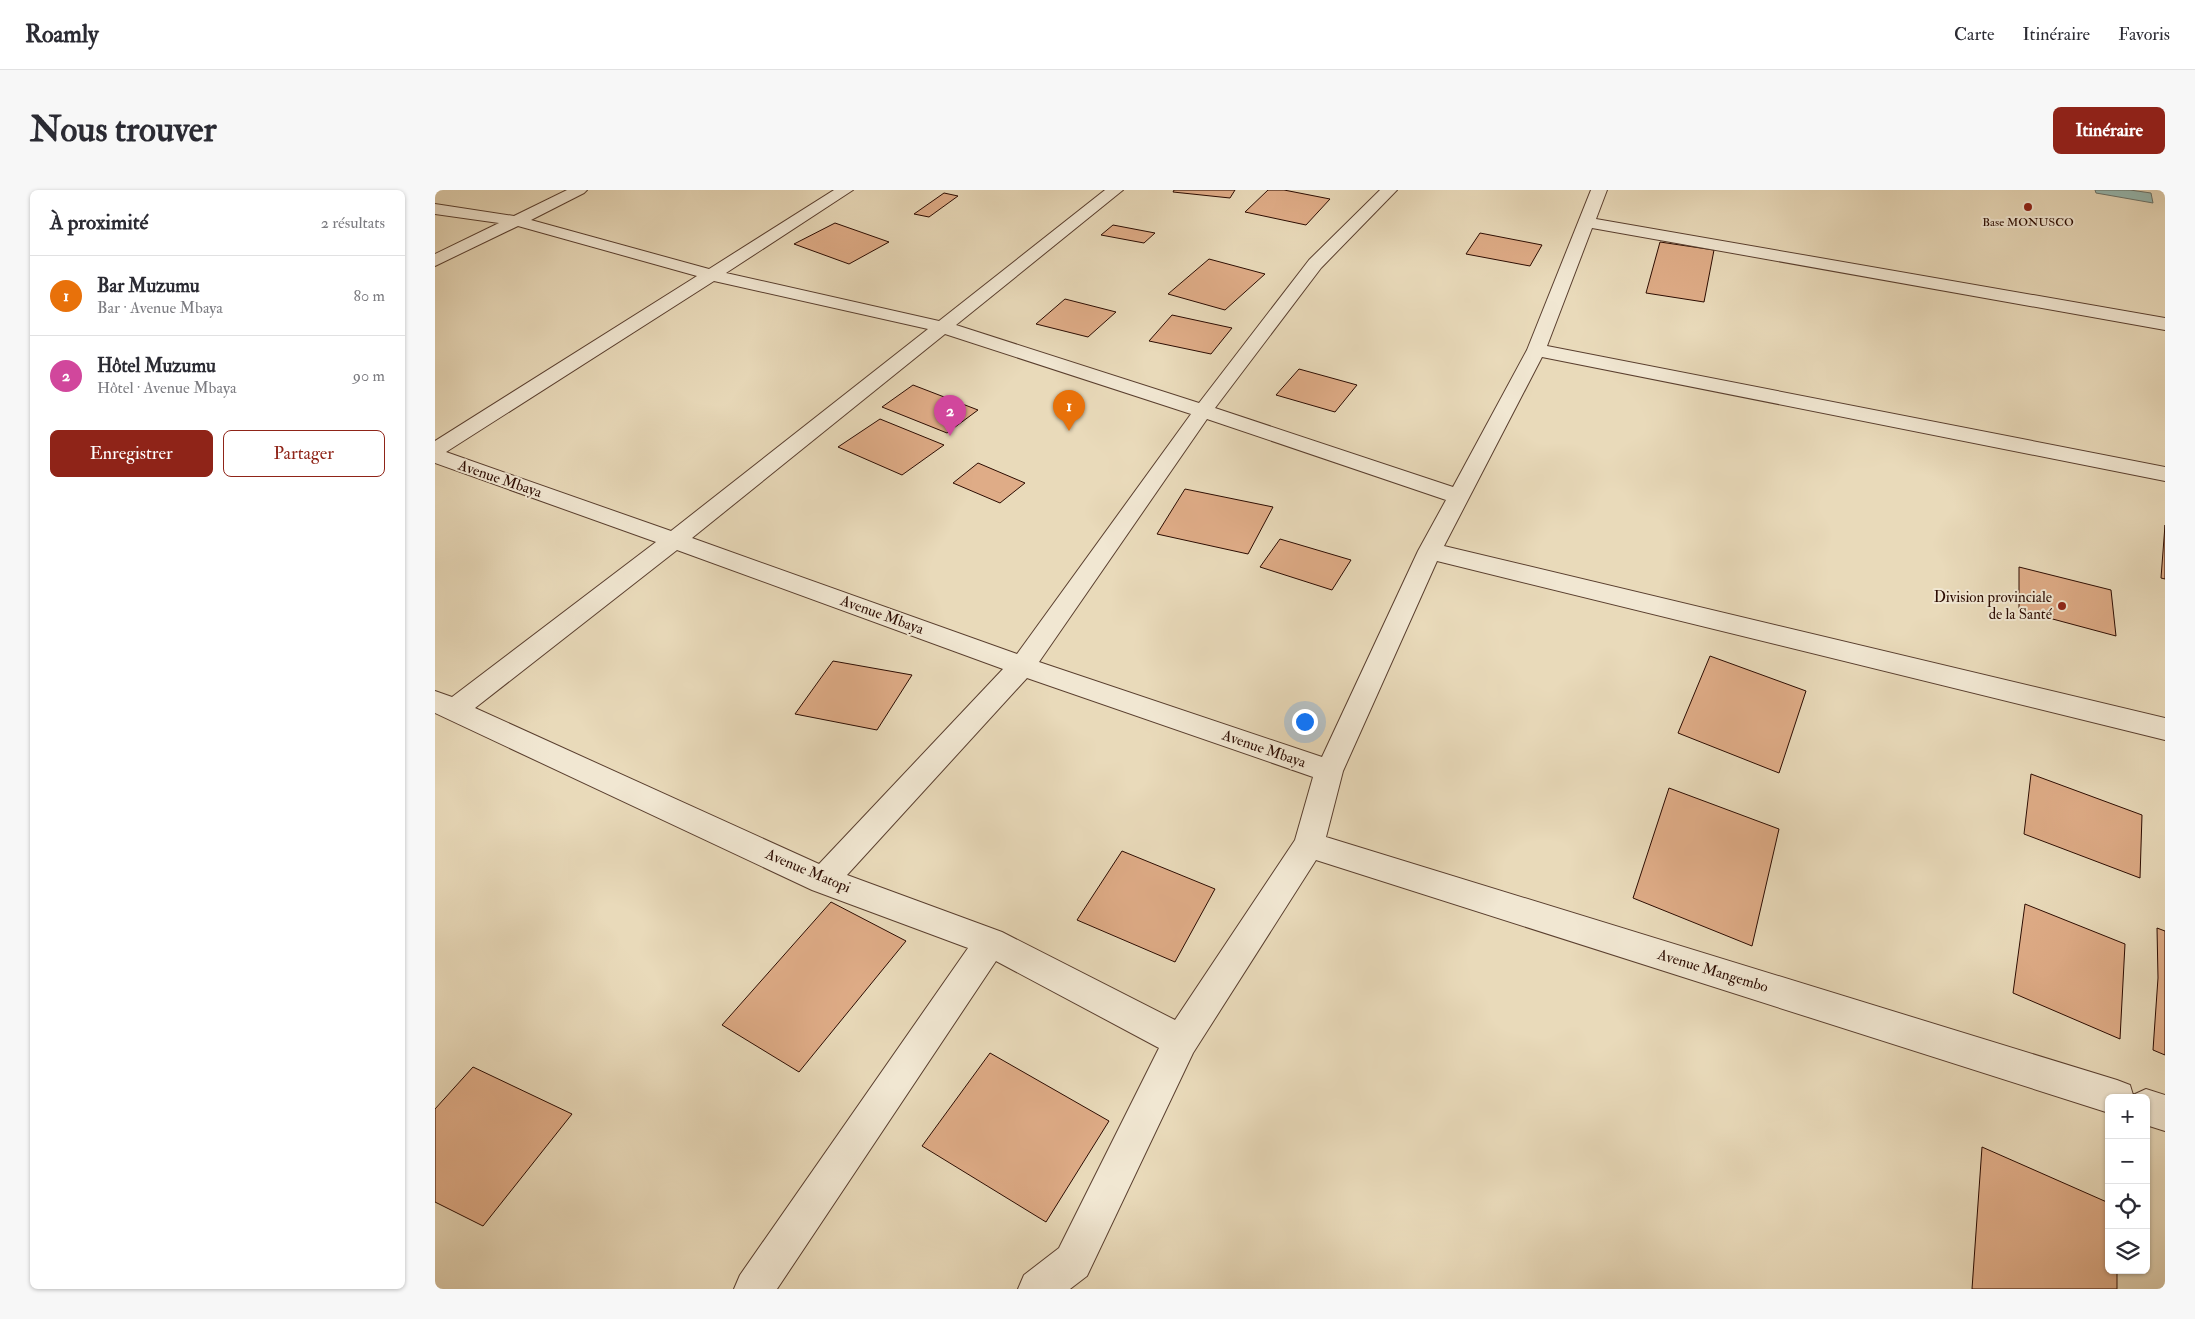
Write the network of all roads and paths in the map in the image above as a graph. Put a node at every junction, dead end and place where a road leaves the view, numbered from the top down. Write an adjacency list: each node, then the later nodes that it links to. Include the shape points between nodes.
1 (579, 190): 7 (street)
2 (845, 190): 10 (street)
3 (1115, 190): 12 (street)
4 (1389, 190): 14 (street, via 1315,264)
5 (1599, 190): 8 (street)
6 (435, 209): 7 (street)
7 (516, 221): 9 (street); 10 (street)
8 (1586, 222): 11 (street); 13 (street)
9 (435, 261)
10 (712, 275): 12 (street); 15 (street)
11 (2165, 324)
12 (942, 327): 14 (street); 19 (street)
13 (1536, 350): 17 (street); 18 (street)
14 (1203, 411): 18 (street); 21 (street)
15 (435, 450)
16 (435, 456): 19 (street, Avenue Mbaya)
17 (2165, 474)
18 (1459, 497): 20 (street)
19 (674, 540): 21 (street, Avenue Mbaya); 22 (street)
20 (1430, 551): 23 (street); 24 (street)
21 (1022, 666): 24 (street, Avenue Mbaya); 26 (street)
22 (445, 705): 26 (street, Avenue Matopi)
23 (2165, 729)
24 (1329, 772): 25 (street)
25 (1309, 845): 28 (street); 29 (street, Avenue Mangembo)
26 (823, 880): 27 (street, Avenue Matopi)
27 (991, 942): 28 (street, Avenue Matopi); 33 (street)
28 (1181, 1041): 32 (street)
29 (2105, 1094)
30 (2150, 1108): 31 (street)
31 (2165, 1113)
32 (1074, 1276): 34 (street)
33 (755, 1289)
34 (1039, 1289)

